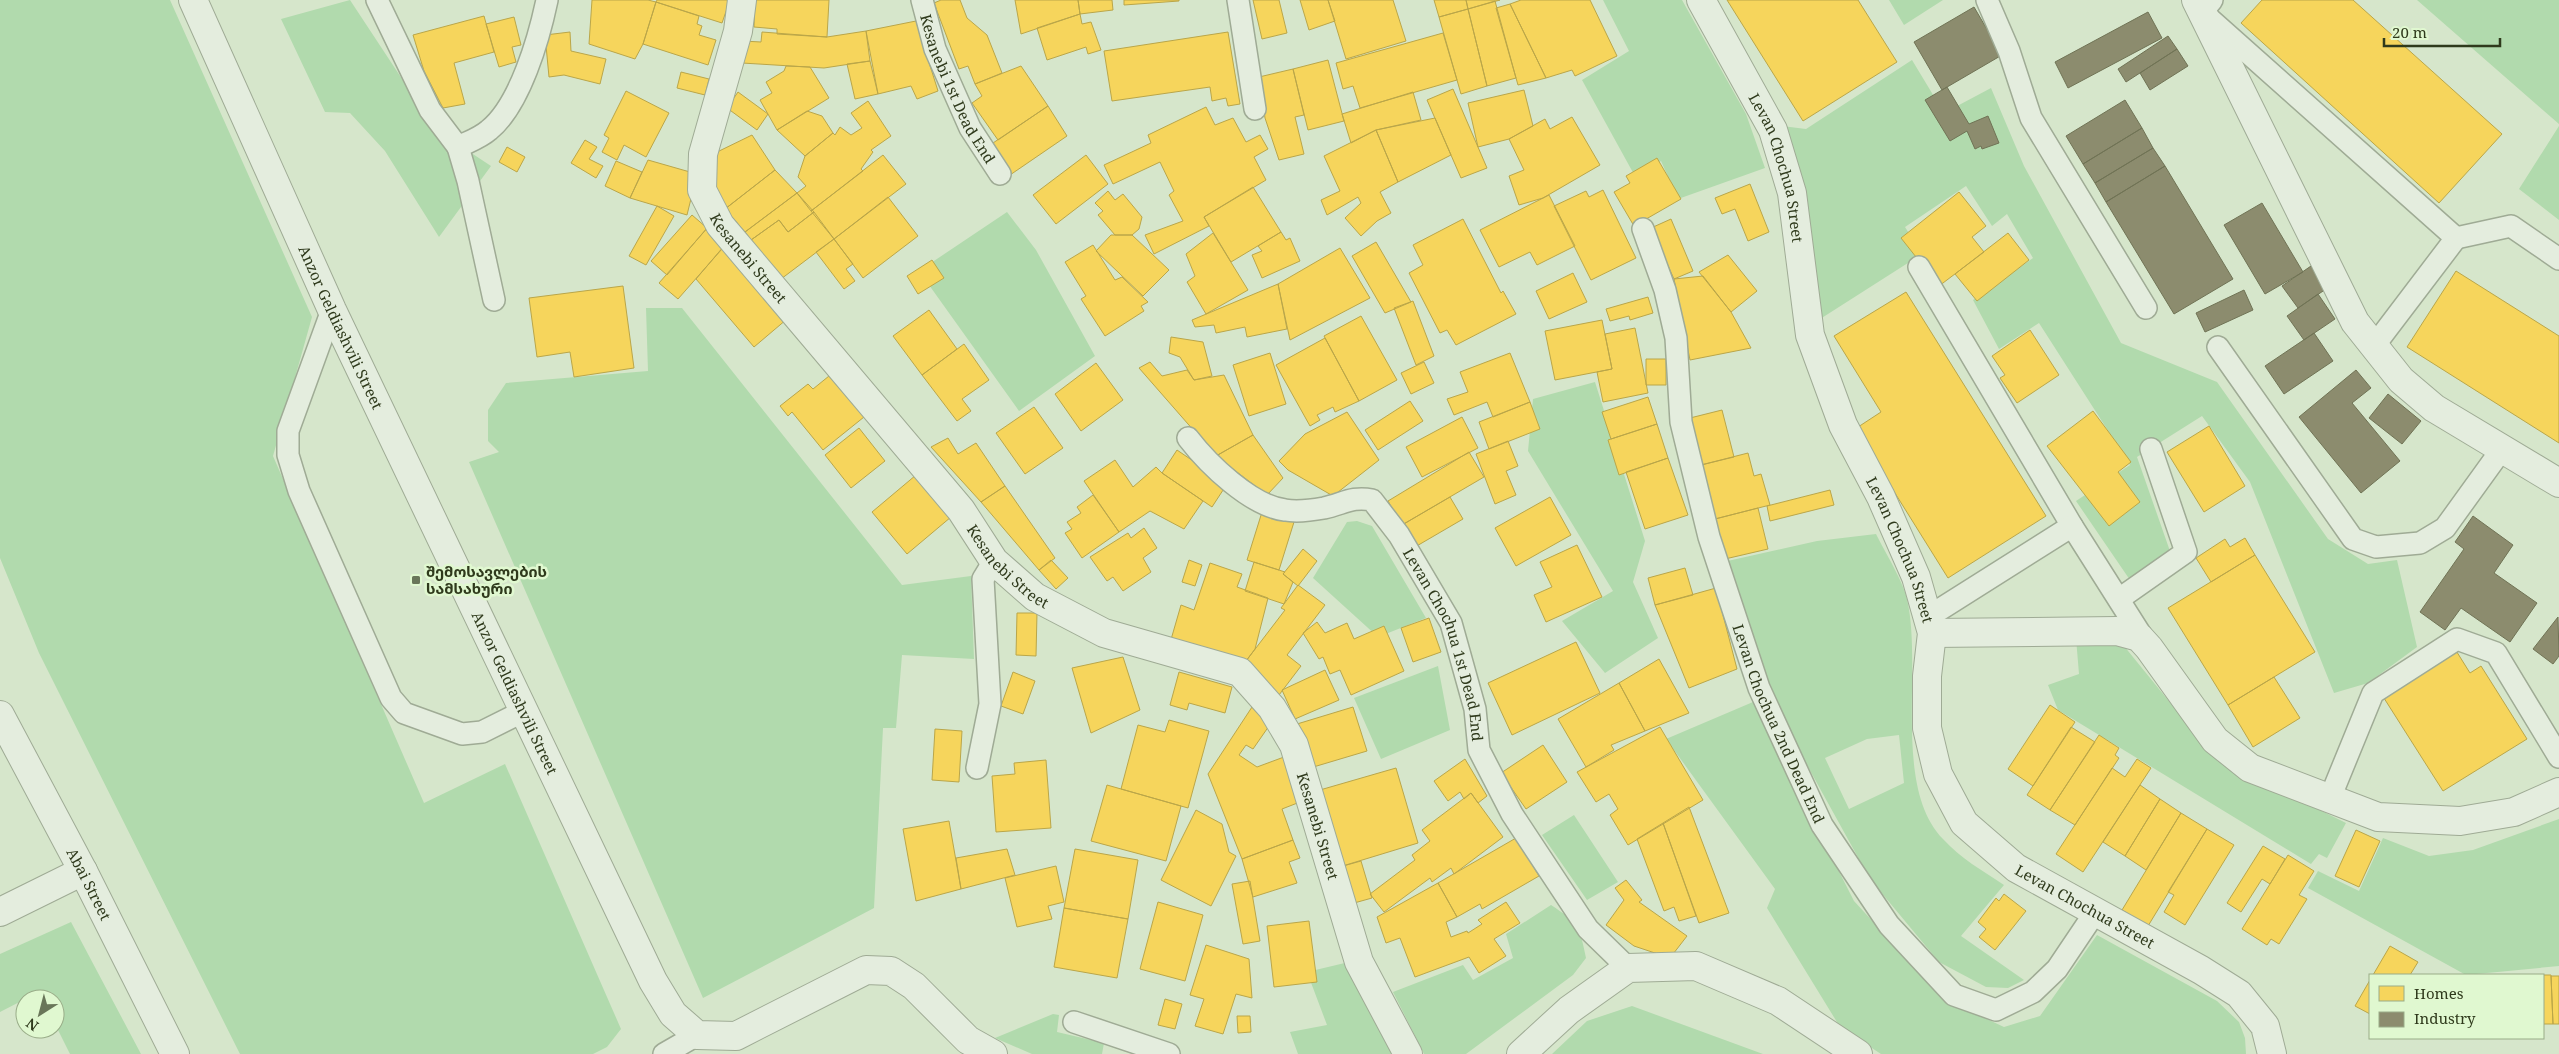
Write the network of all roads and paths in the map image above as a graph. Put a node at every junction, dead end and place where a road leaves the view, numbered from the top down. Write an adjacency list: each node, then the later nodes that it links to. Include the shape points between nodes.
1 (193, 0): 19 (street, Anzor Geldiashvili Street)
2 (377, 0): 11 (lane, via 430,110)
3 (547, 0): 11 (lane, via 527,64 504,113 489,130)
4 (742, 0): 27 (street, Kesanebi Street, via 738,31 704,154 702,190 720,225 961,510)
5 (922, 0): 12 (lane, Kesanebi 1st Dead End, via 936,50 962,111)
6 (1238, 0): 10 (lane)
7 (1701, 0): 29 (street, Levan Chochua Street, via 1773,130 1792,192 1810,335 1843,426 1881,497 1916,577)
8 (1987, 0): 18 (lane, via 2009,50 2031,118)
9 (2204, 4): 14 (lane); 20 (street, via 2355,322)
10 (1255, 109)
11 (458, 148): 17 (lane)
12 (1000, 174)
13 (1643, 229): 38 (lane, Levan Chochua 2nd Dead End, via 1665,290 1676,338 1681,422 1709,537 1759,688 1822,825 1889,924 1954,995 1996,1010 2033,992 2058,969)
14 (2456, 238): 15 (lane, via 2511,226); 20 (lane)
15 (2559, 259)
16 (1919, 268): 26 (lane)
17 (494, 300)
18 (2146, 308)
19 (332, 310): 31 (street, Anzor Geldiashvili Street); 31 (lane, via 288,432 288,455 299,491 391,698 404,712 462,734 482,732)
20 (2374, 346): 24 (street, via 2401,380 2434,408)
21 (2218, 347): 24 (lane, via 2354,539 2376,547 2420,543 2445,528)
22 (1188, 438): 40 (lane, Levan Chochua 1st Dead End, via 1204,459 1255,499 1285,510 1323,508 1358,497 1372,500 1399,535 1451,623 1475,709 1479,750 1512,814 1588,929)
23 (2151, 449): 28 (lane, via 2186,552)
24 (2502, 449): 25 (street)
25 (2559, 483)
26 (2072, 526): 28 (lane); 29 (lane)
27 (994, 561): 34 (lane, via 984,579 990,704); 48 (street, Kesanebi Street, via 1036,597 1104,633 1240,672 1272,708 1294,745 1359,962)
28 (2119, 600): 30 (lane)
29 (1930, 625): 30 (street, via 2118,630 2139,637); 38 (street, Levan Chochua Street, via 1927,728 1938,774 1964,823 2016,868)
30 (2149, 648): 36 (street, via 2215,740 2250,768)
31 (524, 711): 42 (street, Anzor Geldiashvili Street, via 653,981 673,1014)
32 (0, 715): 37 (street, Abai Street)
33 (2559, 757): 36 (lane, via 2496,654 2457,639 2373,693)
34 (977, 768)
35 (2559, 792): 36 (street, via 2514,812 2460,821 2378,817)
36 (2330, 798)
37 (83, 871): 39 (street); 44 (street, Abai Street)
38 (2096, 911): 51 (street, Levan Chochua Street, via 2239,994 2265,1026)
39 (0, 912)
40 (1628, 968): 49 (street, via 1569,1010); 50 (street, via 1696,966 1778,1001)
41 (1074, 1022): 47 (lane)
42 (698, 1035): 43 (street, via 736,1036 866,970 891,971 914,986); 45 (lane)
43 (970, 1047): 46 (street)
44 (175, 1054)
45 (664, 1054)
46 (993, 1054)
47 (1169, 1054)
48 (1408, 1054)
49 (1521, 1054)
50 (1858, 1054)
51 (2272, 1054)

